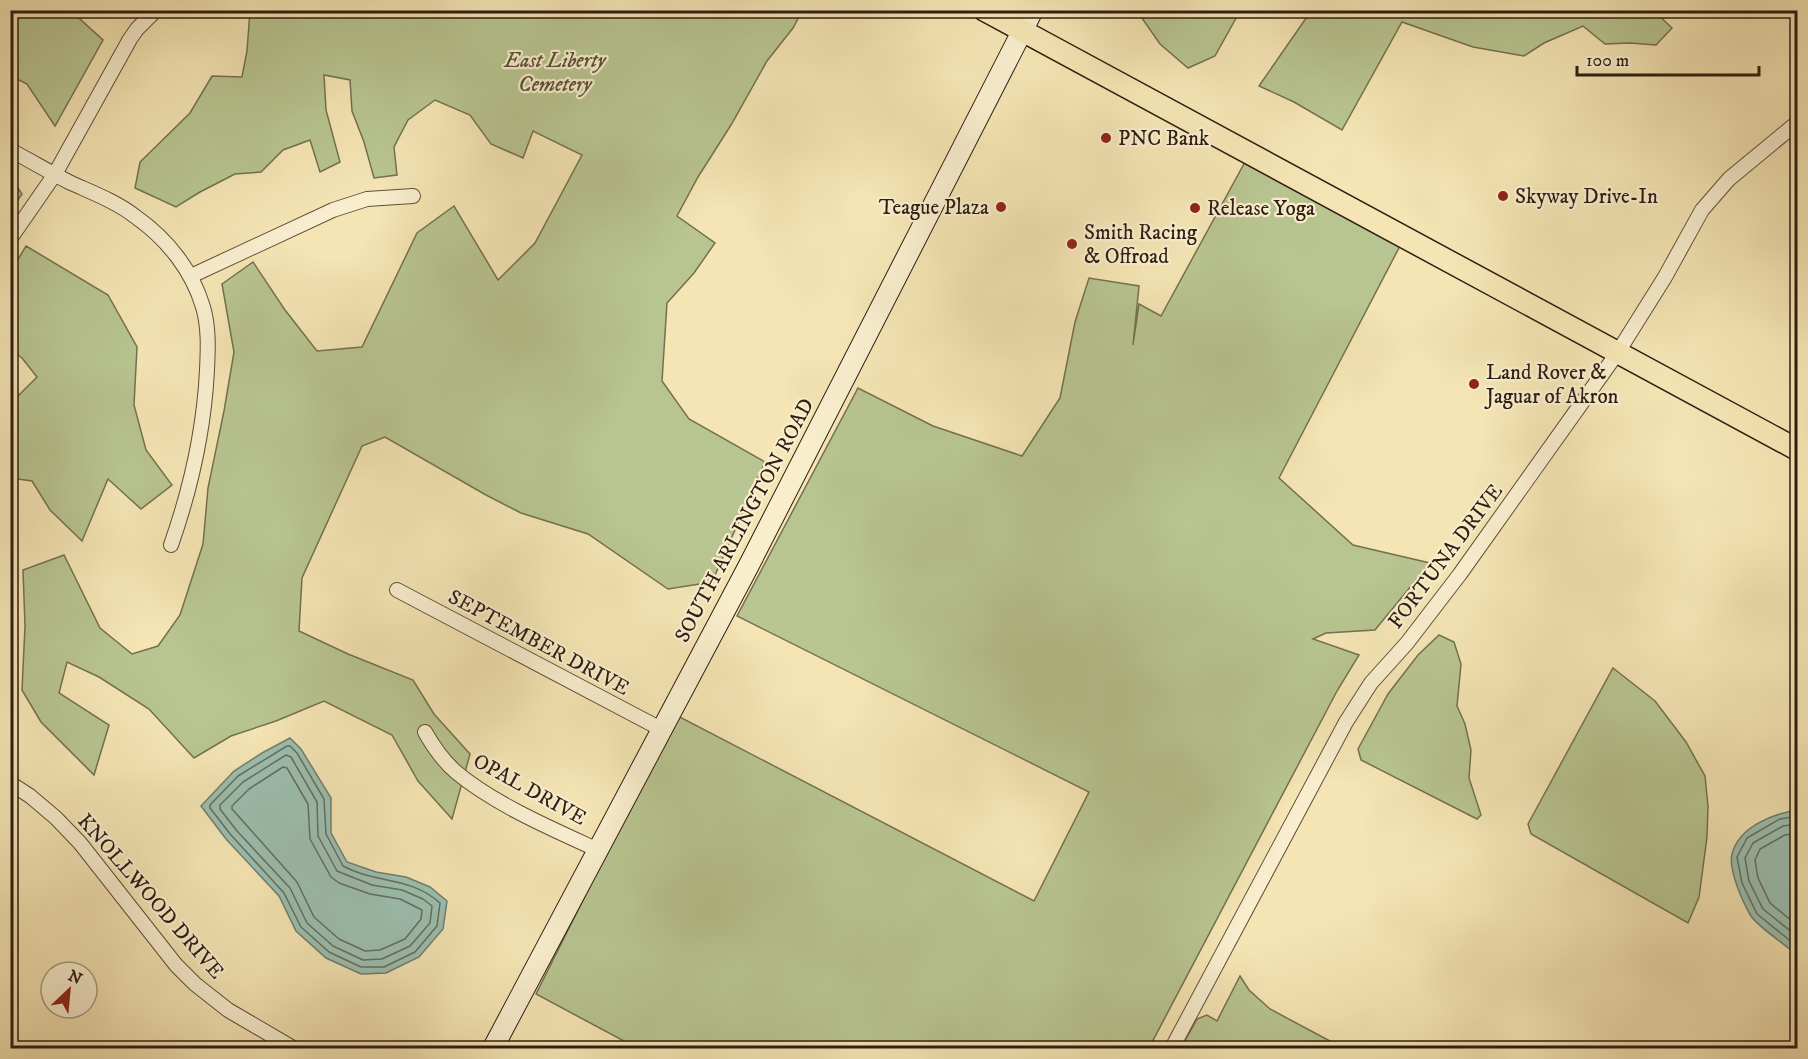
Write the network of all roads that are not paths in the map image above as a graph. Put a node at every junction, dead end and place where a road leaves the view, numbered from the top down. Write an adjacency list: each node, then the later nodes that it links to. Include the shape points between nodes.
1 (156, 10): 7 (street, via 130,39)
2 (984, 10): 4 (main road)
3 (1033, 10): 4 (main road, SOUTH ARLINGTON ROAD)
4 (1022, 32): 11 (main road); 15 (main road, SOUTH ARLINGTON ROAD, via 779,508)
5 (1797, 122): 11 (street, FORTUNA DRIVE, via 1729,179 1707,203)
6 (10, 150): 7 (street)
7 (55, 174): 9 (street); 10 (street, via 135,216 167,245)
8 (413, 196): 10 (street, via 367,199 333,210)
9 (10, 239)
10 (191, 276): 13 (street, via 206,322 206,396 187,498)
11 (1618, 352): 12 (main road); 21 (street, FORTUNA DRIVE, via 1460,574 1371,683 1346,722)
12 (1797, 450)
13 (171, 544)
14 (398, 590): 15 (street, SEPTEMBER DRIVE)
15 (661, 729): 18 (main road, SOUTH ARLINGTON ROAD)
16 (425, 732): 18 (street, OPAL DRIVE, via 443,758 472,784)
17 (10, 783): 19 (street, KNOLLWOOD DRIVE, via 56,818 80,843 195,984 228,1010)
18 (598, 850): 20 (main road, SOUTH ARLINGTON ROAD)
19 (293, 1048)
20 (493, 1048)
21 (1172, 1048)

